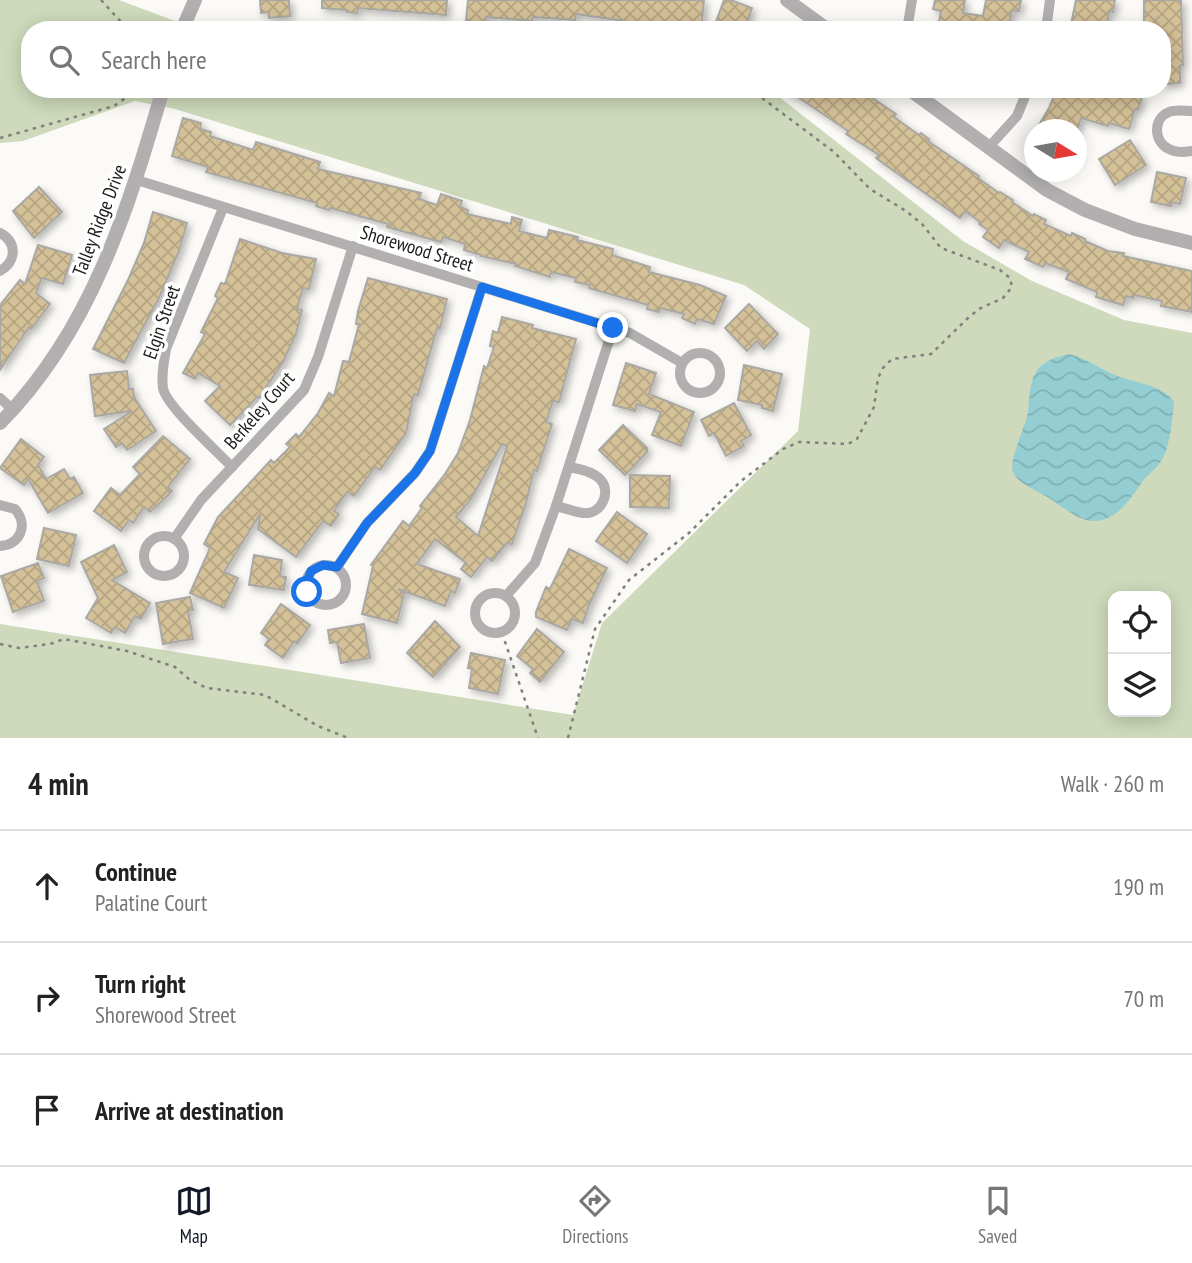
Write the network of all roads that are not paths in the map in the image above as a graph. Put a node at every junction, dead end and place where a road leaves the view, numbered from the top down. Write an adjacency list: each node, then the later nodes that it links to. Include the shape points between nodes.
1 (195, 0): 5 (street)
2 (788, 0): 6 (street)
3 (912, 0): 7 (street)
4 (1050, 0): 8 (street)
5 (186, 21)
6 (816, 21)
7 (908, 21)
8 (1047, 21)
9 (160, 98): 15 (street, Talley Ridge Drive)
10 (921, 98): 13 (street)
11 (1024, 98): 13 (street, via 1017,117)
12 (1192, 111): 14 (street, via 1162,117 1157,134 1166,149)
13 (988, 148): 18 (street, via 1047,190 1085,209 1135,229)
14 (1192, 151)
15 (137, 180): 16 (street, Shorewood Street); 25 (street, Talley Ridge Drive, via 103,271 65,340)
16 (223, 208): 19 (street, Shorewood Street); 27 (street, Elgin Street, via 162,369 163,391 173,406)
17 (0, 233): 20 (street, via 13,250 10,262)
18 (1192, 243)
19 (353, 246): 21 (street, Shorewood Street); 27 (street, Berkeley Court, via 304,390)
20 (0, 271)
21 (482, 287): 22 (street, Shorewood Street); 33 (street, via 430,451 367,523)
22 (613, 328): 23 (street, Shorewood Street); 28 (street)
23 (682, 363)
24 (0, 398): 25 (street)
25 (13, 410): 26 (street, Talley Ridge Drive)
26 (0, 424)
27 (232, 467): 31 (street, Berkeley Court)
28 (569, 467): 30 (street); 30 (street, via 596,475 603,482 605,499 593,512)
29 (0, 505): 32 (street, via 15,509 22,528 16,540)
30 (556, 506): 34 (street, via 536,563)
31 (174, 539)
32 (0, 546)
33 (337, 567)
34 (506, 596): 34 (street, via 486,595 476,605 477,624 482,629 495,634 512,625 515,612)

